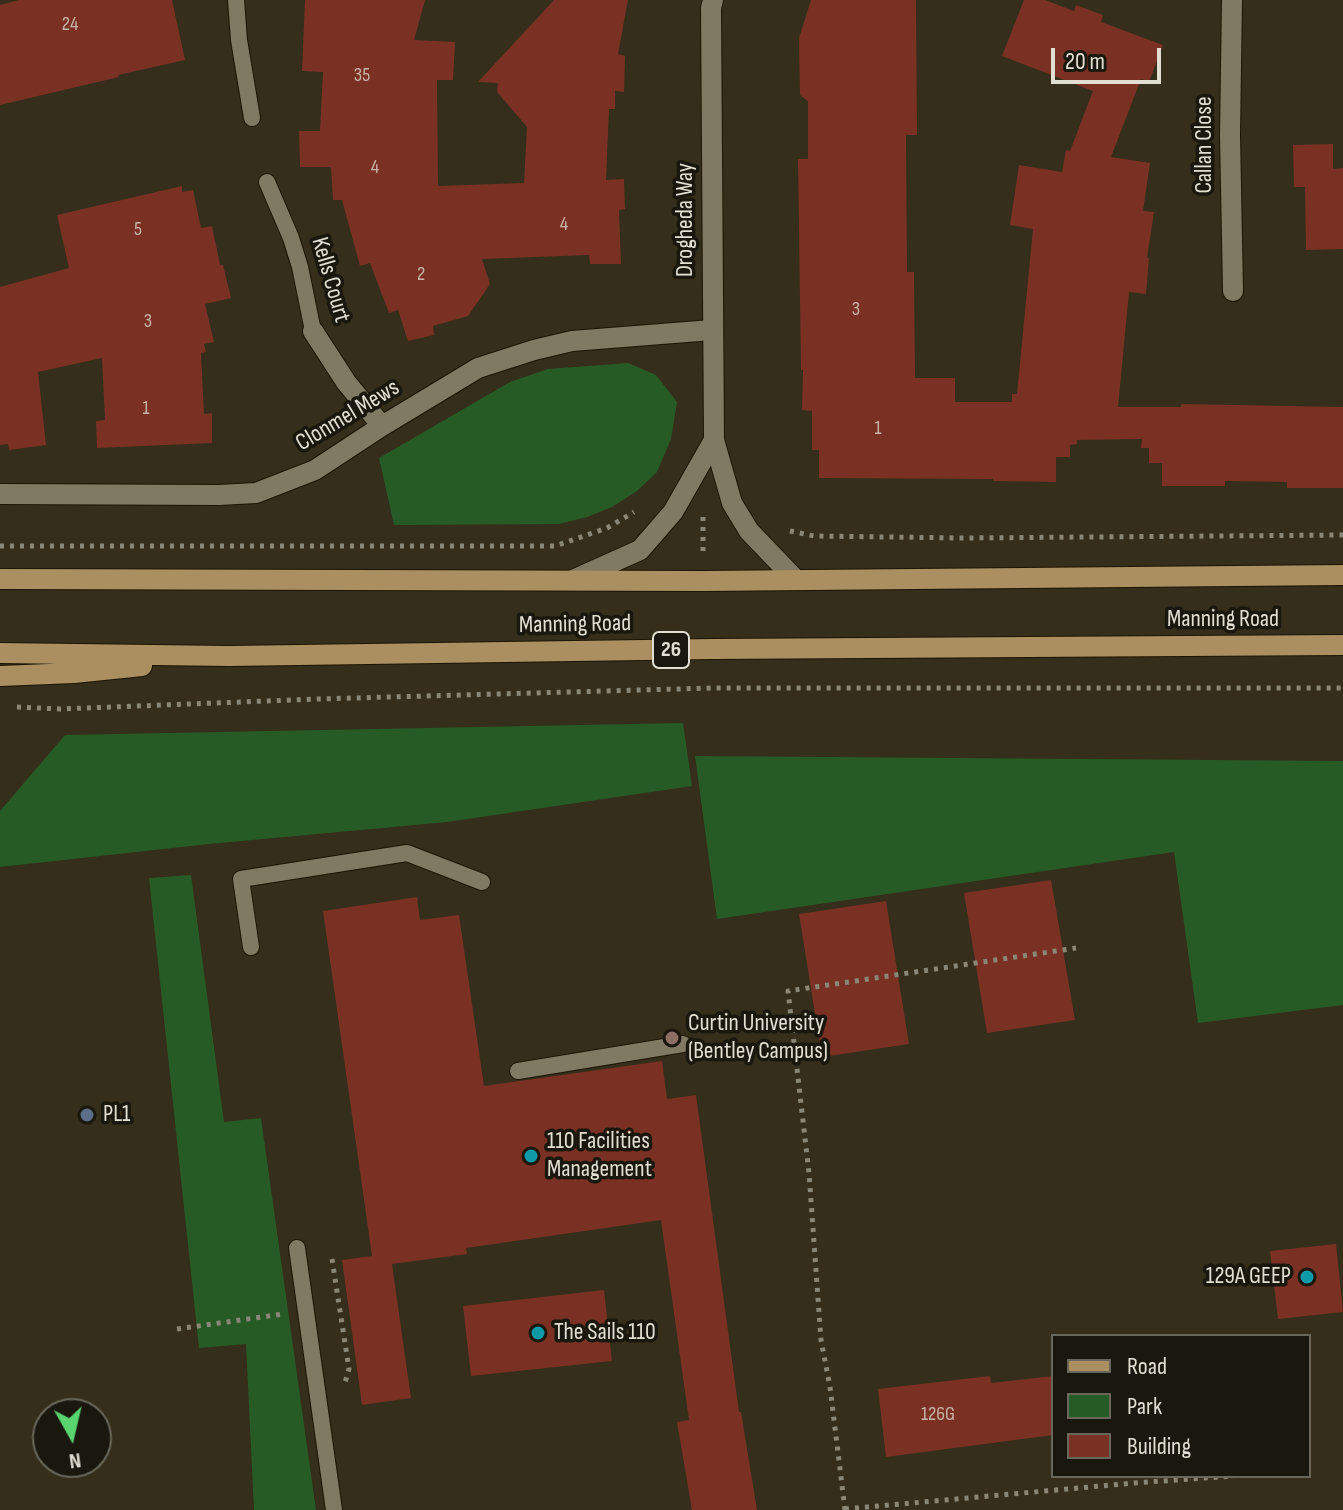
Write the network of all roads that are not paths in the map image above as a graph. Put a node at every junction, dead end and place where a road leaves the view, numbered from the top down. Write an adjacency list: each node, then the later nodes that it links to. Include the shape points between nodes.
1 (236, 0): 4 (lane)
2 (713, 0): 7 (street, Drogheda Way)
3 (1232, 0): 6 (street, Callan Close)
4 (252, 118)
5 (267, 182): 8 (lane, Kells Court, via 300,267)
6 (1233, 291)
7 (712, 330): 9 (street, Clonmel Mews, via 572,341 534,350 478,368); 10 (street, Drogheda Way)
8 (313, 331): 9 (street, Kells Court)
9 (382, 426): 11 (street, Clonmel Mews, via 315,470 256,493)
10 (714, 440): 14 (street, via 673,512 640,550); 15 (street, Drogheda Way, via 732,503 749,531)
11 (0, 494)
12 (1343, 575): 15 (main road, Manning Road)
13 (0, 579): 14 (main road, Manning Road)
14 (573, 580): 15 (main road, Manning Road)
15 (796, 580)
16 (1343, 645): 18 (main road, Manning Road / 26)
17 (0, 653): 18 (main road, Manning Road / 26)
18 (229, 656): 19 (main road)
19 (0, 676)
20 (482, 882): 21 (lane, via 407,853 241,879)
21 (251, 947)
22 (683, 1044): 23 (lane)
23 (518, 1071)
24 (297, 1248): 25 (lane)
25 (334, 1510)

